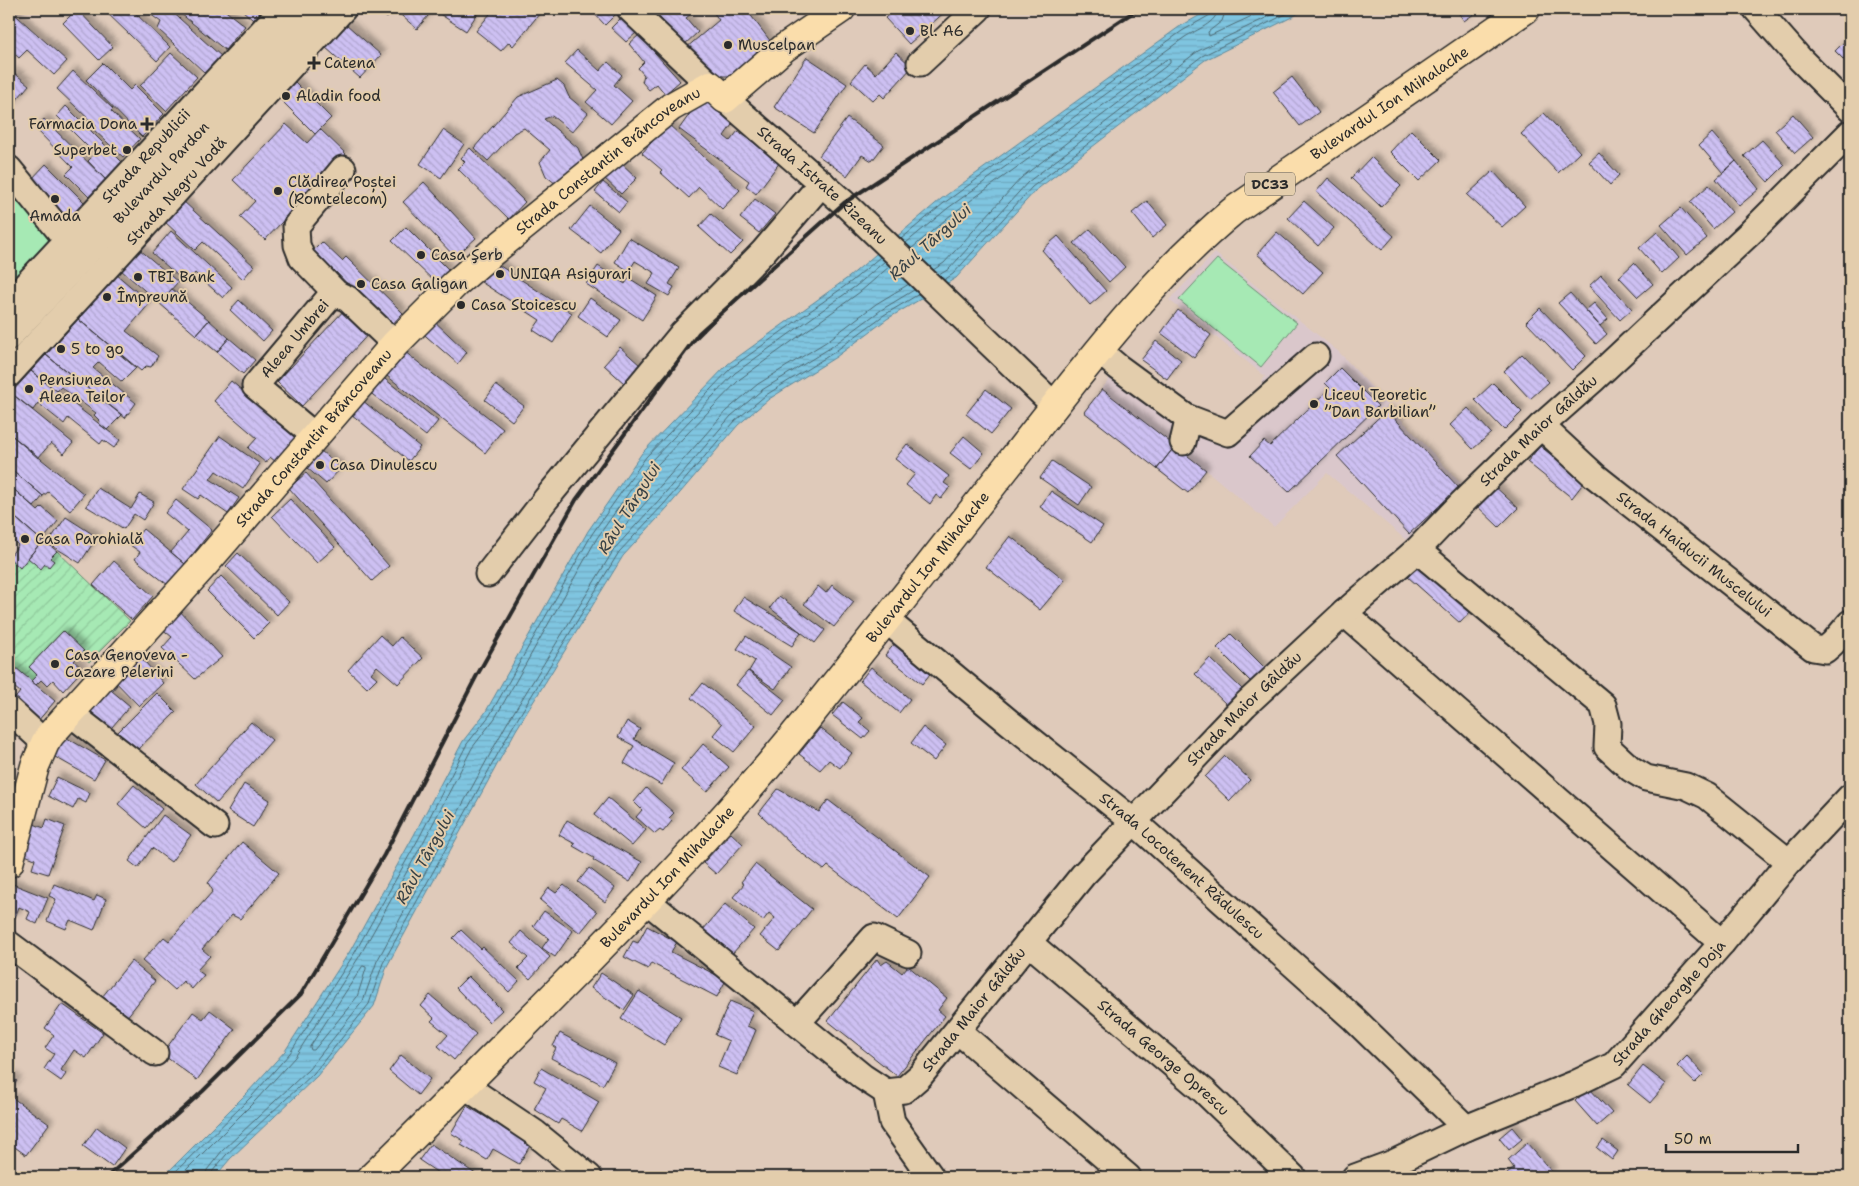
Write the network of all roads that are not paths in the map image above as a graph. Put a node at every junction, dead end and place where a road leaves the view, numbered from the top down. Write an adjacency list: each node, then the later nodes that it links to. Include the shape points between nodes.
1 (283, 9): 16 (street, Strada Republicii)
2 (313, 9): 19 (street, Bulevardul Pardon)
3 (344, 9): 23 (street, Strada Negru Vodă)
4 (630, 9): 10 (street, Strada Istrate Rizeanu)
5 (840, 9): 10 (main road, Strada Constantin Brâncoveanu)
6 (978, 9): 9 (street)
7 (1526, 9): 21 (main road, Bulevardul Ion Mihalache / DC33, via 1232,211 1174,264)
8 (1756, 9): 11 (street, via 1800,59)
9 (920, 63)
10 (718, 92): 15 (street, Strada Istrate Rizeanu); 20 (main road, Strada Constantin Brâncoveanu, via 671,107 491,253)
11 (1850, 108)
12 (1850, 133): 26 (street, Strada Maior Gâldău, via 1751,232)
13 (9, 169): 16 (street)
14 (343, 169): 17 (street, via 296,226 297,245 302,258)
15 (822, 182): 24 (street, Strada Istrate Rizeanu); 30 (street, via 763,252 682,334)
16 (67, 240): 18 (street, Strada Republicii)
17 (337, 294): 20 (street, Aleea Umbrei, via 348,300); 27 (street, Aleea Umbrei, via 329,298 255,386)
18 (9, 303)
19 (9, 337)
20 (395, 344): 27 (main road, Strada Constantin Brâncoveanu)
21 (1099, 351): 24 (main road, Bulevardul Ion Mihalache / DC33); 25 (street)
22 (1316, 356): 25 (street, via 1228,433)
23 (9, 374)
24 (1055, 406): 32 (main road, Bulevardul Ion Mihalache)
25 (1186, 417): 28 (street)
26 (1541, 426): 29 (street, Strada Maior Gâldău); 33 (street, Strada Haiducii Muscelului, via 1595,476 1813,648 1825,650)
27 (315, 436): 35 (main road, Strada Constantin Brâncoveanu)
28 (1183, 442)
29 (1417, 550): 31 (street, Strada Maior Gâldău); 40 (street, via 1604,705 1608,724 1607,747 1631,769 1646,778 1686,786 1708,796)
30 (488, 574)
31 (1344, 613): 38 (street, Strada Maior Gâldău, via 1245,706); 44 (street)
32 (885, 619): 38 (street, Strada Locotenent Rădulescu); 42 (main road, Bulevardul Ion Mihalache, via 805,722)
33 (1850, 623)
34 (9, 710): 36 (street)
35 (70, 713): 36 (main road, Strada Constantin Brâncoveanu); 39 (street)
36 (45, 743): 41 (main road, Strada Constantin Brâncoveanu, via 35,766)
37 (1850, 797): 40 (street, Strada Gheorghe Doja)
38 (1133, 821): 43 (street, Strada Maior Gâldău, via 1082,875); 52 (street, Strada Locotenent Rădulescu, via 1354,1019)
39 (214, 826)
40 (1789, 862): 44 (street, Strada Gheorghe Doja)
41 (9, 863)
42 (647, 901): 47 (street); 50 (main road, Bulevardul Ion Mihalache)
43 (1028, 942): 48 (street, Strada Maior Gâldău); 57 (street, Strada George Oprescu, via 1204,1090)
44 (1722, 943): 52 (street, Strada Gheorghe Doja, via 1614,1065)
45 (9, 944): 49 (street)
46 (908, 953): 47 (street, via 874,937)
47 (797, 1023): 51 (street)
48 (958, 1031): 51 (street, Strada Maior Gâldău, via 904,1090); 56 (street)
49 (155, 1053)
50 (465, 1086): 53 (main road, Bulevardul Ion Mihalache); 54 (street, via 535,1133)
51 (886, 1092): 55 (street, via 892,1122)
52 (1466, 1128): 58 (street, Strada Gheorghe Doja, via 1393,1163)
53 (372, 1177)
54 (589, 1177)
55 (931, 1177)
56 (1128, 1177)
57 (1293, 1177)
58 (1355, 1177)

